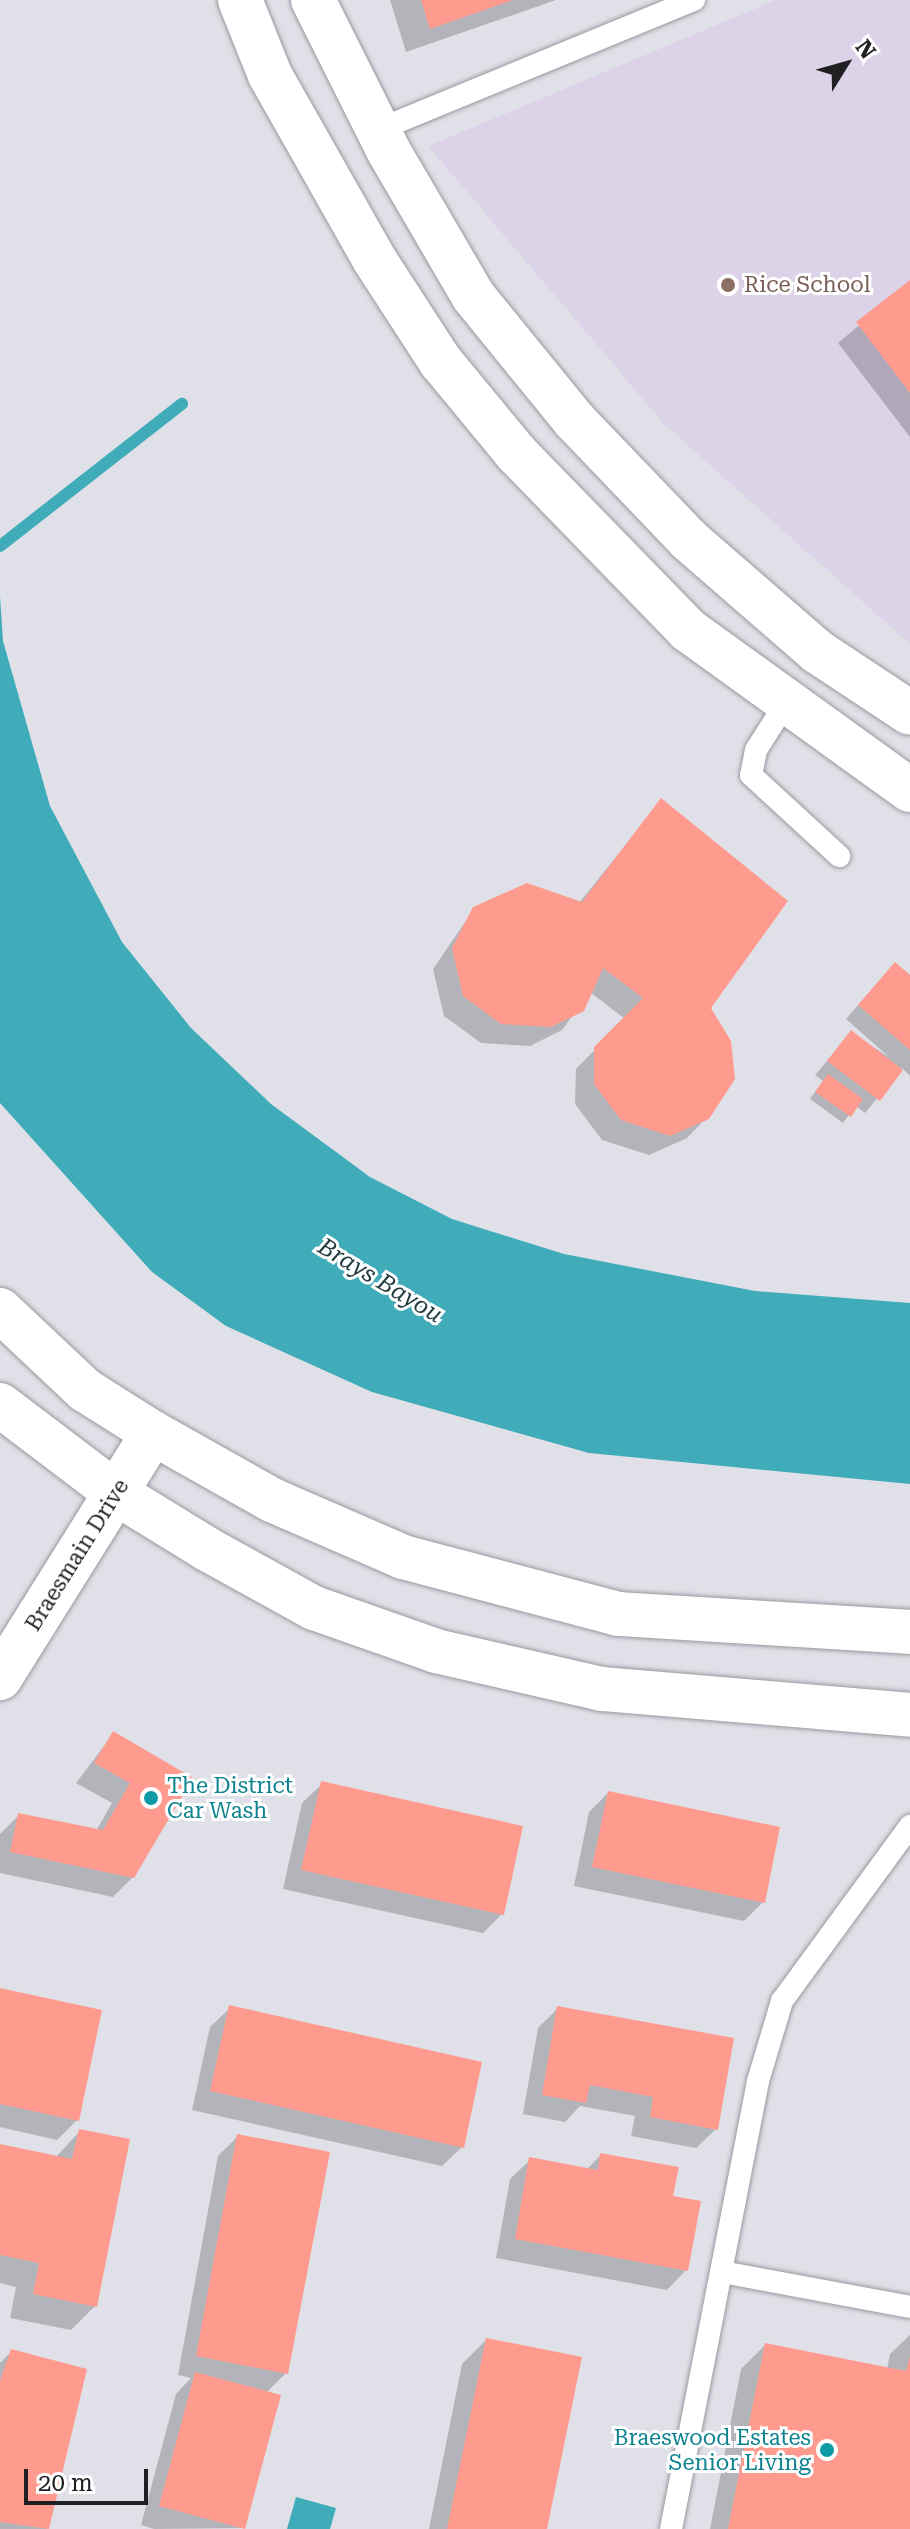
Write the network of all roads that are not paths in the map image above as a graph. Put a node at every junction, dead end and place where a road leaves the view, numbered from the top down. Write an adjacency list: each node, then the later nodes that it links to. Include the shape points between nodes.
1 (240, 0): 6 (main road, via 331,188 441,362 612,557)
2 (313, 0): 4 (main road)
3 (694, 0): 4 (lane)
4 (378, 130): 5 (main road, via 474,297 574,420 689,540)
5 (818, 652): 6 (main road); 7 (main road)
6 (784, 706): 8 (main road); 9 (lane, via 756,750 751,775)
7 (910, 713)
8 (910, 790)
9 (839, 856)
10 (0, 1310): 12 (main road, via 85,1390)
11 (0, 1405): 13 (main road)
12 (153, 1433): 13 (main road, Braesmain Drive); 14 (main road, via 272,1500 403,1557 519,1594 618,1614)
13 (116, 1493): 15 (main road, Braesmain Drive); 16 (main road, via 314,1608 436,1651 602,1689)
14 (910, 1632)
15 (0, 1678)
16 (910, 1715)
17 (910, 1826): 18 (lane, via 782,2001 758,2081)
18 (722, 2272): 19 (lane); 20 (lane)
19 (910, 2307)
20 (671, 2529)

